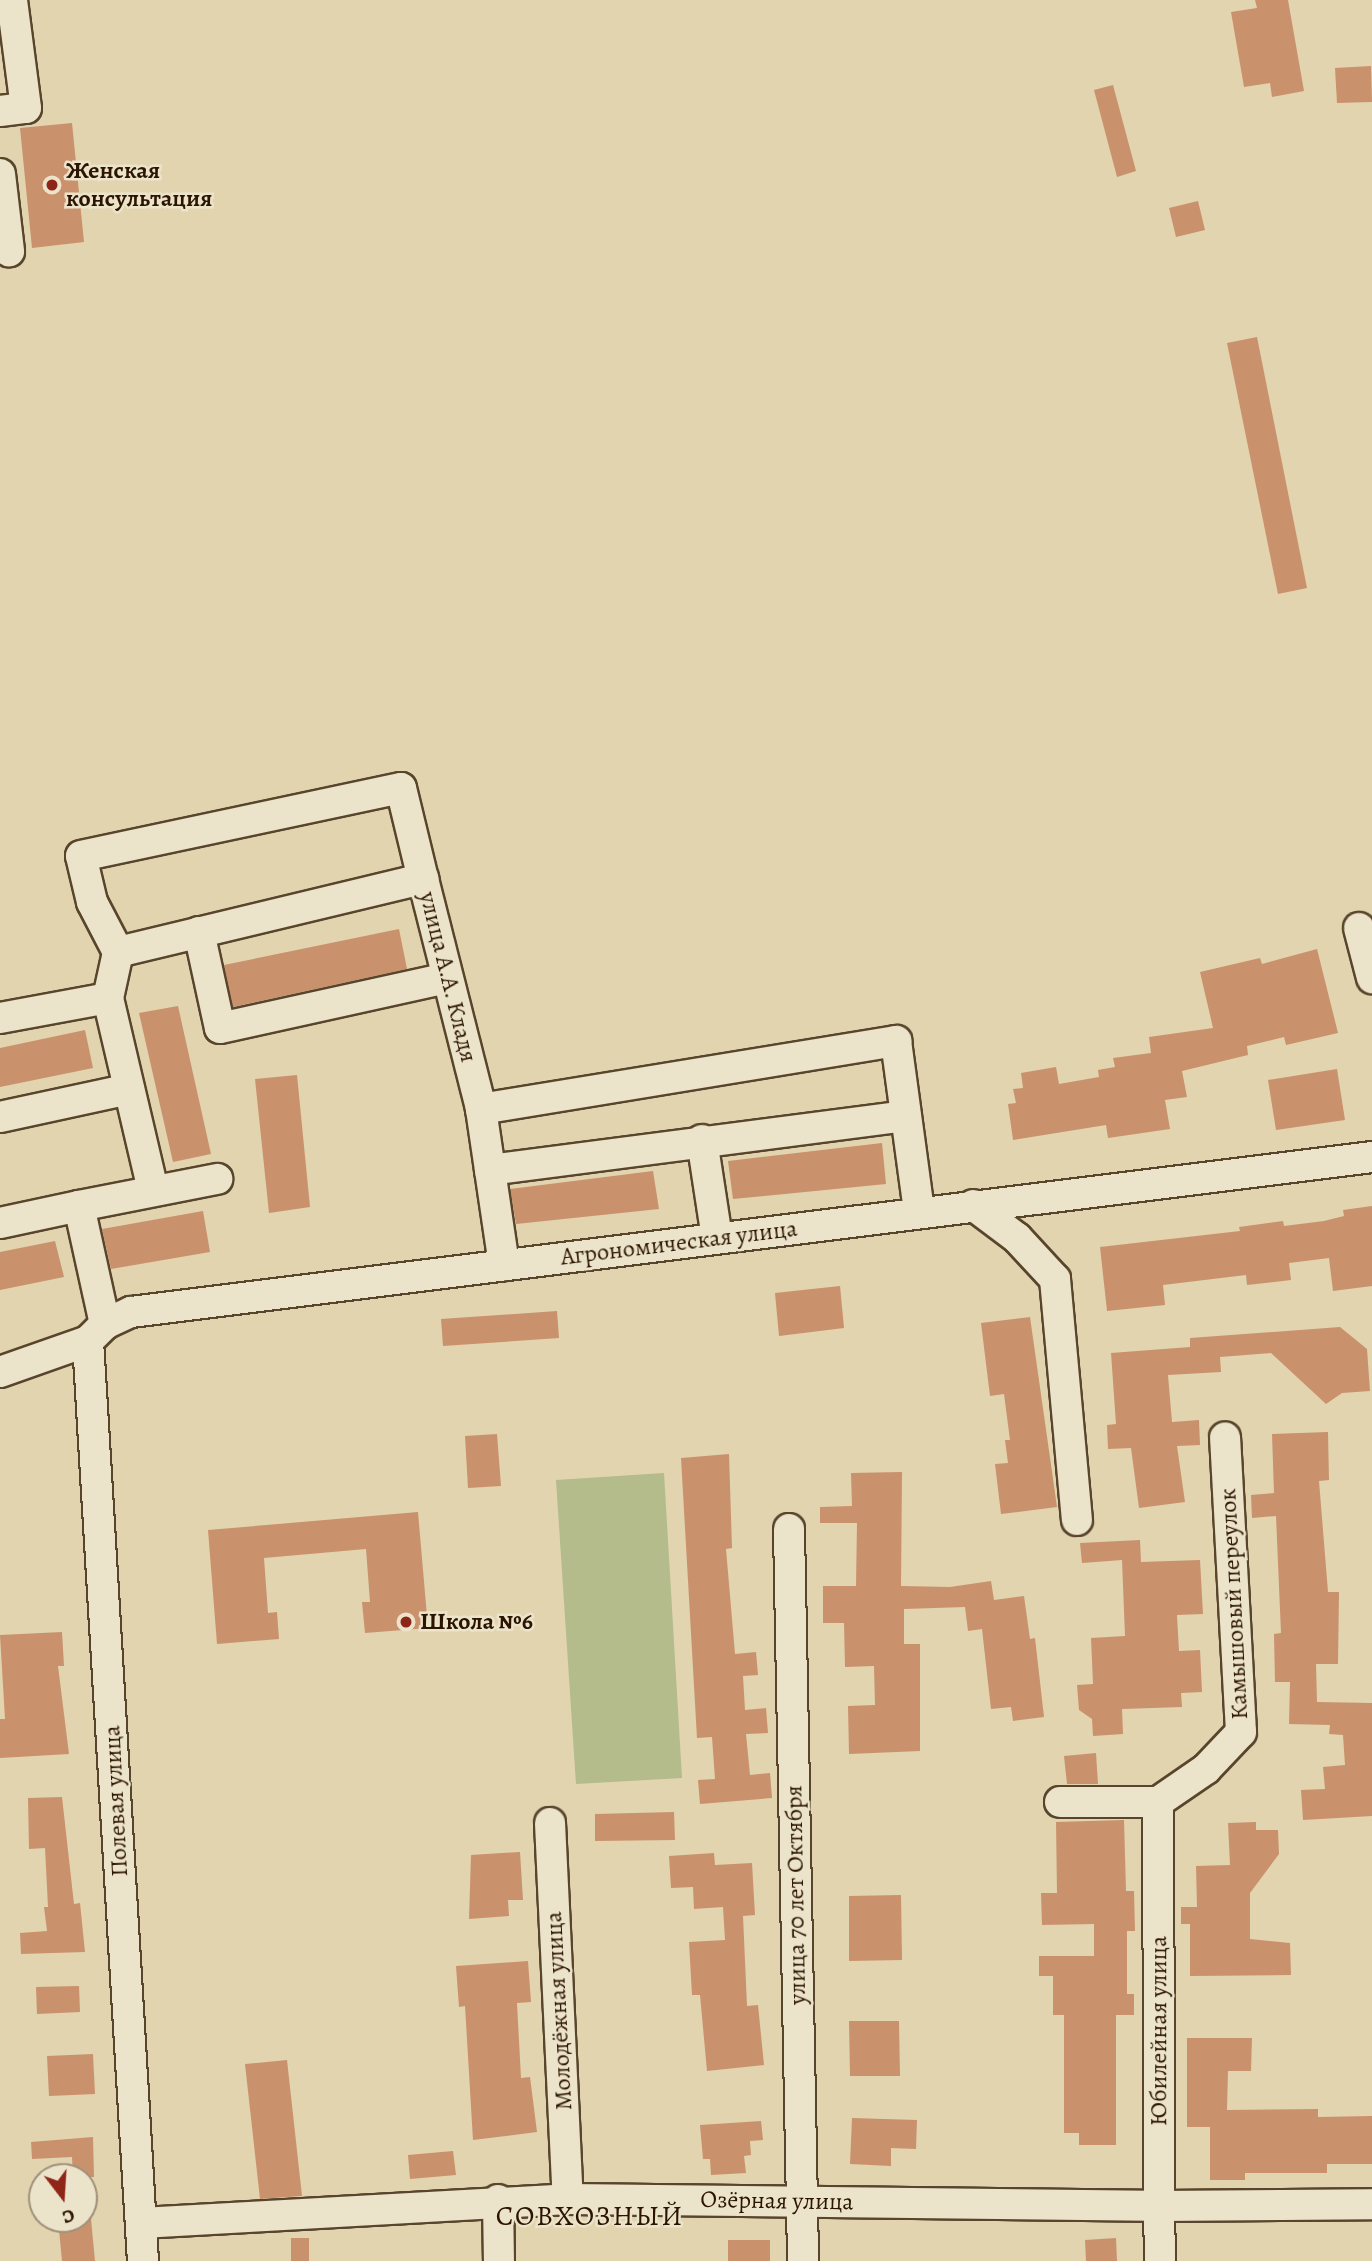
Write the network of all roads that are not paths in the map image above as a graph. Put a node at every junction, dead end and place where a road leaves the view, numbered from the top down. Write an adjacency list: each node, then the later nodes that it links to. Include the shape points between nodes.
1 (12, 0): 2 (street, via 26,108)
2 (0, 111)
3 (0, 174): 4 (street)
4 (9, 251)
5 (423, 879): 7 (street, улица А.А. Кладя); 8 (street, via 401,788 81,856 92,902); 9 (street, улица А.А. Кладя)
6 (1359, 928): 10 (street)
7 (199, 932): 8 (street, улица А.А. Кладя); 9 (street, via 220,1028)
8 (118, 952): 11 (street)
9 (448, 978): 14 (street, улица А.А. Кладя)
10 (1372, 978)
11 (108, 998): 12 (street); 13 (street)
12 (0, 1018)
13 (129, 1089): 16 (street); 21 (street)
14 (481, 1109): 15 (street, via 896,1041); 19 (street, улица А.А. Кладя)
15 (906, 1116): 17 (street); 24 (street)
16 (0, 1117)
17 (702, 1140): 19 (street); 26 (street)
18 (1372, 1157): 22 (street, Агрономическая улица)
19 (490, 1170): 27 (street, улица А.А. Кладя)
20 (217, 1179): 21 (street)
21 (153, 1190): 23 (street)
22 (973, 1205): 24 (street, Агрономическая улица); 31 (street, via 1017,1238 1055,1279)
23 (79, 1206): 25 (street); 28 (street, Полевая улица)
24 (919, 1212): 26 (street, Агрономическая улица)
25 (0, 1223)
26 (716, 1238): 27 (street, Агрономическая улица)
27 (504, 1265): 28 (street, Агрономическая улица, via 131,1312)
28 (96, 1333): 29 (street, Агрономическая улица); 41 (street, Полевая улица)
29 (0, 1372)
30 (1225, 1437): 33 (street, Камышовый переулок, via 1241,1732 1206,1769)
31 (1077, 1520)
32 (789, 1529): 38 (street, улица 70 лет Октября)
33 (1158, 1801): 34 (street); 40 (street, Юбилейная улица)
34 (1060, 1802)
35 (550, 1823): 36 (street, Молодёжная улица)
36 (568, 2199): 37 (street, Озёрная улица); 38 (street, Озёрная улица)
37 (498, 2200): 41 (street, Озёрная улица); 43 (street)
38 (802, 2201): 40 (street, Озёрная улица); 44 (street, улица 70 лет Октября)
39 (1372, 2204): 40 (street, Озёрная улица)
40 (1160, 2206): 45 (street, Юбилейная улица)
41 (141, 2223): 42 (street, Полевая улица)
42 (143, 2261)
43 (499, 2261)
44 (803, 2261)
45 (1160, 2261)

